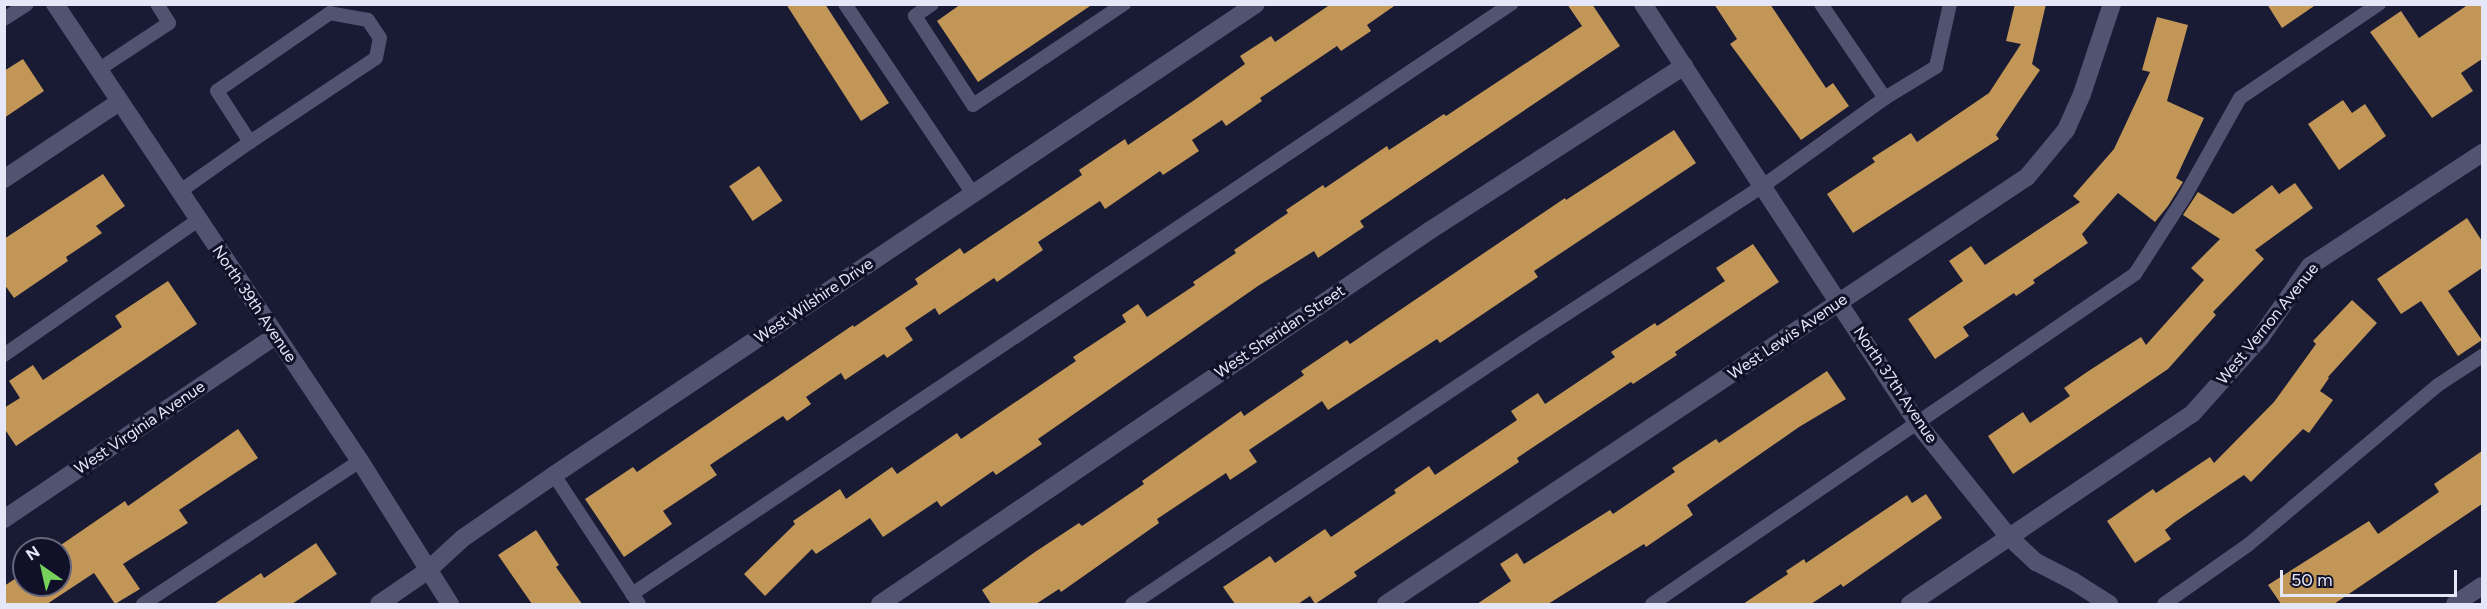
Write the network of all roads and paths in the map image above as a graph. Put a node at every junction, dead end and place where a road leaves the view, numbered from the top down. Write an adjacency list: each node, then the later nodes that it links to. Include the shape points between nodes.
1 (27, 4): 14 (lane)
2 (55, 4): 16 (street, North 39th Avenue)
3 (157, 4): 16 (lane, via 169,23)
4 (845, 4): 24 (lane)
5 (932, 4): 6 (lane, via 915,16 973,105)
6 (1124, 4)
7 (1256, 4): 24 (street, West Wilshire Drive)
8 (1511, 4): 37 (lane)
9 (1643, 4): 15 (street, North 37th Avenue)
10 (1821, 4): 17 (lane)
11 (1950, 4): 17 (lane, via 1936,68)
12 (2112, 4): 26 (street, West Lewis Avenue, via 2066,130 2027,177)
13 (2379, 4): 30 (lane, via 2240,98 2135,274)
14 (4, 19)
15 (1684, 66): 22 (street, North 37th Avenue); 41 (street, West Sheridan Street, via 1429,231)
16 (98, 70): 18 (street, North 39th Avenue)
17 (1885, 98): 22 (lane)
18 (119, 102): 21 (street); 23 (street, North 39th Avenue)
19 (250, 142): 19 (lane, via 376,58 380,38 368,20 330,13 217,91); 23 (lane)
20 (2482, 153): 34 (street, West Vernon Avenue, via 2310,266 2260,338 2192,414)
21 (4, 179)
22 (1763, 186): 26 (street, North 37th Avenue); 42 (lane)
23 (179, 192): 25 (street, North 39th Avenue)
24 (973, 194): 32 (street, West Wilshire Drive)
25 (198, 220): 27 (street, North 39th Avenue); 28 (lane)
26 (1840, 303): 30 (street, North 37th Avenue); 43 (street, West Lewis Avenue)
27 (275, 336): 31 (street, North 39th Avenue); 33 (street, West Virginia Avenue)
28 (4, 355)
29 (2482, 356): 47 (lane, via 2438,385 2248,545)
30 (1918, 424): 34 (street, North 37th Avenue); 44 (lane)
31 (360, 461): 35 (street, North 39th Avenue); 38 (lane)
32 (554, 475): 35 (street, West Wilshire Drive, via 463,538); 37 (lane)
33 (4, 519)
34 (2009, 537): 45 (street, West Vernon Avenue); 46 (street, North 37th Avenue, via 2036,562)
35 (427, 571): 39 (street, West Wilshire Drive); 40 (street, North 39th Avenue)
36 (2482, 586): 48 (street)
37 (635, 599)
38 (143, 604)
39 (379, 604)
40 (450, 604)
41 (880, 604)
42 (1132, 604)
43 (1386, 604)
44 (1652, 604)
45 (1910, 604)
46 (2109, 604)
47 (2164, 604)
48 (2455, 604)

